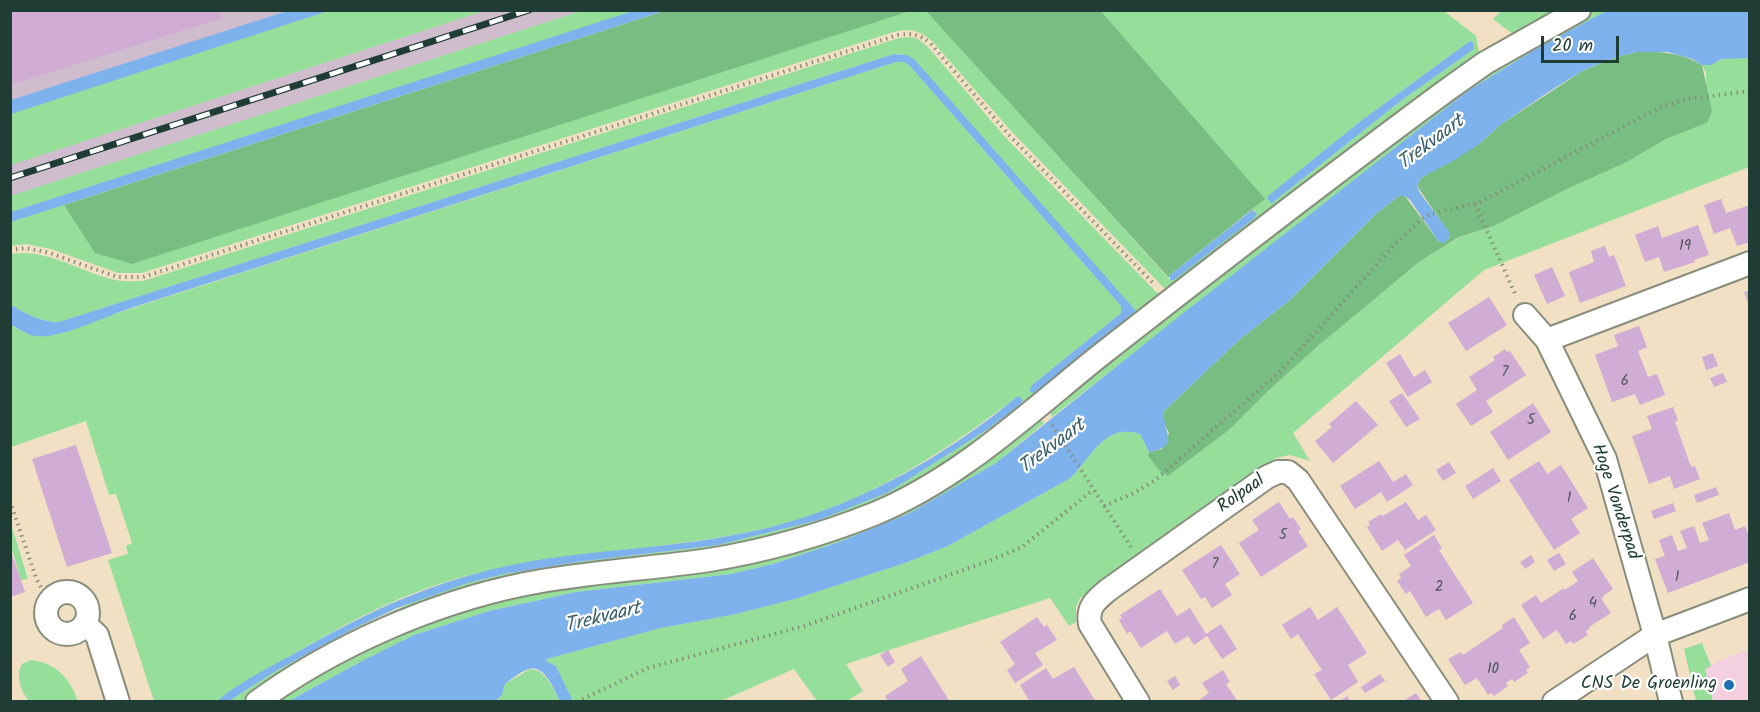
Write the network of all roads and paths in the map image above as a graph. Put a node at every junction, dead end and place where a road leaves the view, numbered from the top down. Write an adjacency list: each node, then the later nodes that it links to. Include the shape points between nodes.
1 (1579, 10): 6 (street, via 1485,63 1447,90)
2 (1749, 91): 3 (path, via 1665,105)
3 (1475, 204): 7 (path); 12 (path, via 1430,214 1409,230 1282,370 1165,471 1134,493)
4 (10, 250): 6 (path, via 26,248 50,253 117,277 143,277 910,33 920,35 930,44 1009,135)
5 (1749, 262): 8 (street)
6 (1171, 301): 18 (street, via 992,443 940,479 877,513 764,549 524,585 441,606 363,640)
7 (1525, 315): 8 (street, Hoge Vonderpad)
8 (1547, 340): 16 (street, Hoge Vonderpad, via 1605,459)
9 (1052, 425): 10 (path)
10 (1094, 490): 12 (path); 19 (path, via 1022,547 989,561 804,626 648,668)
11 (10, 501): 15 (path, via 36,578)
12 (1104, 506): 13 (path)
13 (1144, 565): 20 (street, Rolpaal, via 1095,602 1088,614 1090,624); 21 (street, Rolpaal, via 1267,477 1288,472 1298,480)
14 (1749, 599): 16 (street)
15 (49, 602): 17 (street, via 46,612 53,628 70,634 85,624 97,635)
16 (1655, 635): 22 (street); 23 (street, Hoge Vonderpad)
17 (118, 702)
18 (256, 702)
19 (577, 702)
20 (1138, 702)
21 (1447, 702)
22 (1554, 702)
23 (1671, 702)

